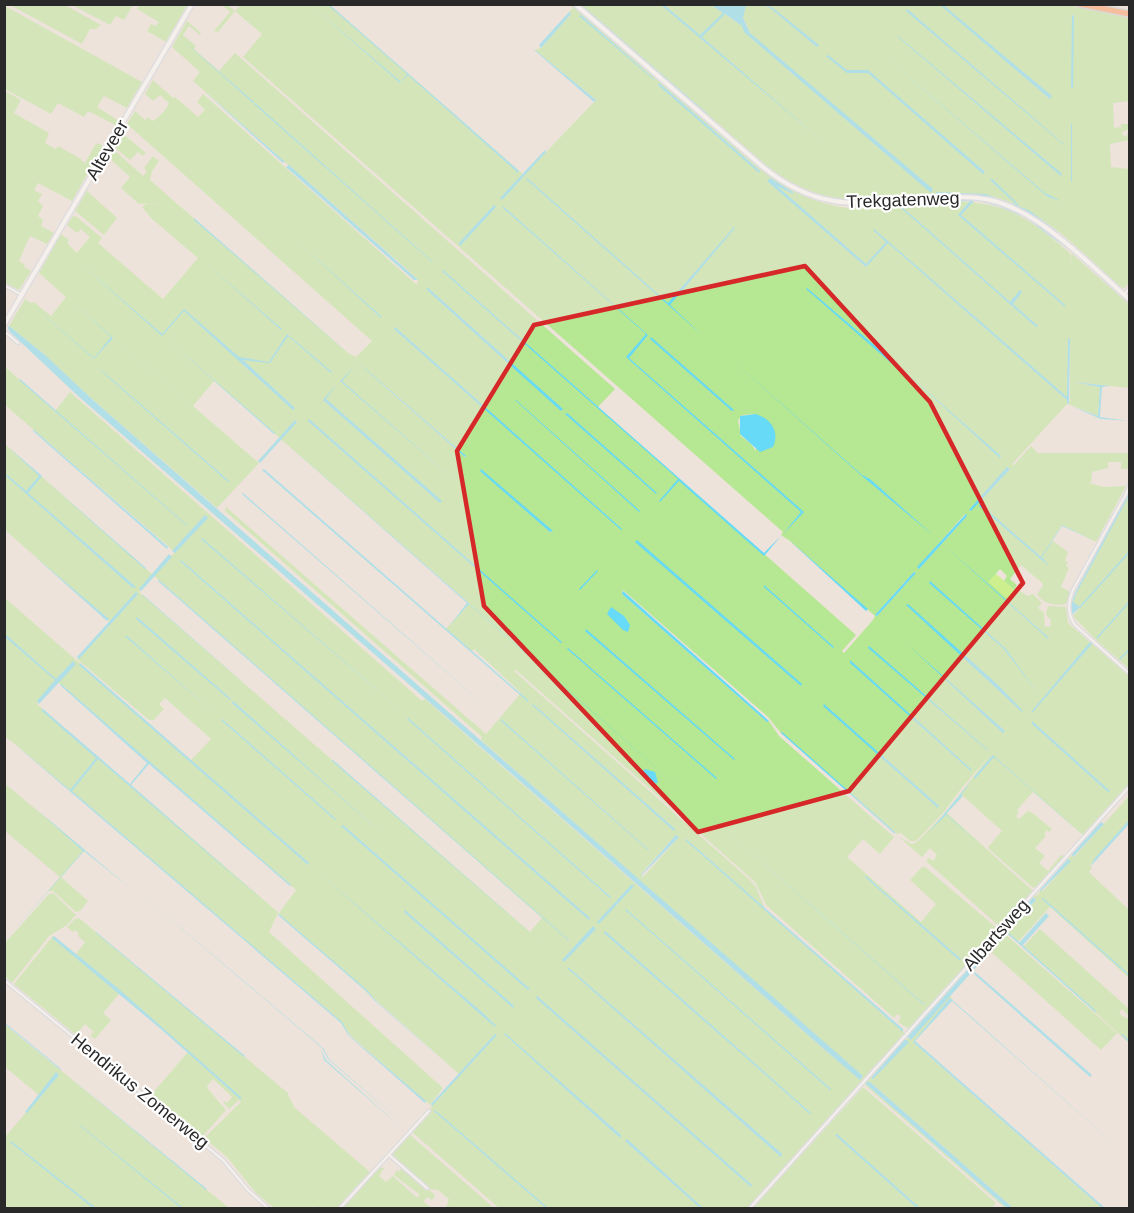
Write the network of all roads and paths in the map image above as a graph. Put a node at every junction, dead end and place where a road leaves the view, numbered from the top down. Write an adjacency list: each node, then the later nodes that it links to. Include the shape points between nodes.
1 (192, 4): 7 (street, Alteveer)
2 (575, 4): 8 (street, Trekgatenweg, via 789,186 813,197 851,205 953,197 1004,204 1045,226)
3 (1080, 4): 4 (highway)
4 (1130, 14)
5 (4, 285): 7 (street)
6 (1130, 287): 8 (street)
7 (22, 295): 10 (street, Alteveer)
8 (1124, 295): 9 (street, Trekgatenweg)
9 (1130, 300)
10 (4, 326)
11 (4, 331): 12 (street)
12 (18, 343)
13 (1130, 483): 14 (street, via 1073,590 1068,607 1077,628)
14 (1130, 674)
15 (1130, 786): 22 (street, Albartsweg)
16 (4, 980): 20 (street, Hendrikus Zomerweg, via 223,1160)
17 (429, 1112): 18 (street)
18 (389, 1155): 19 (street); 21 (street)
19 (427, 1188)
20 (268, 1209)
21 (340, 1209)
22 (750, 1209)

